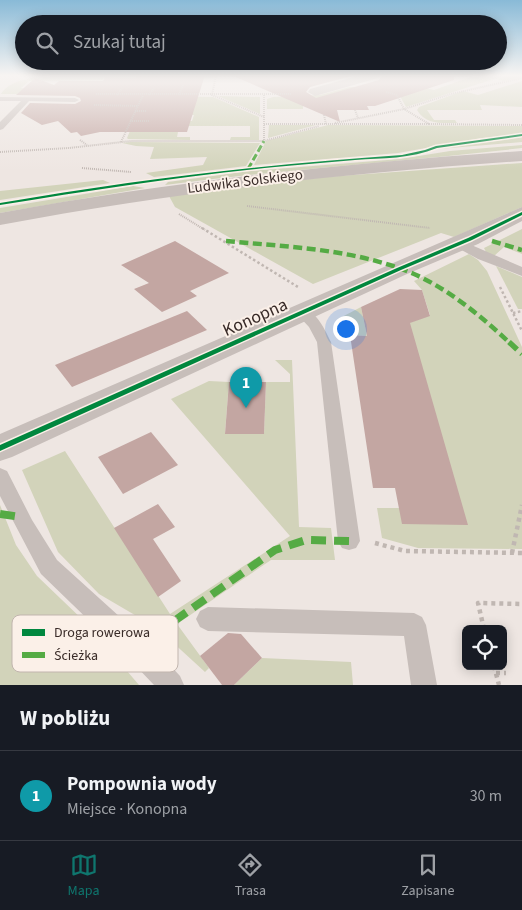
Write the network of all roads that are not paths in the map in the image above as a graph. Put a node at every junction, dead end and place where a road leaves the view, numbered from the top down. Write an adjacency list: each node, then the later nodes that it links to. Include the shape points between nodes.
1 (19, 107): 2 (lane)
2 (0, 126)
3 (522, 156): 5 (street, Ludwika Solskiego, via 249,180)
4 (522, 214): 6 (street, Konopna)
5 (0, 219)
6 (471, 247): 7 (lane); 8 (street, Konopna)
7 (522, 272)
8 (312, 307): 9 (street, Konopna); 11 (lane, via 315,325 324,342)
9 (0, 448)
10 (0, 476): 12 (lane, via 50,567)
11 (349, 541)
12 (101, 615)
13 (208, 619): 16 (lane, via 414,625)
14 (159, 672): 15 (lane)
15 (171, 685)
16 (424, 685)

